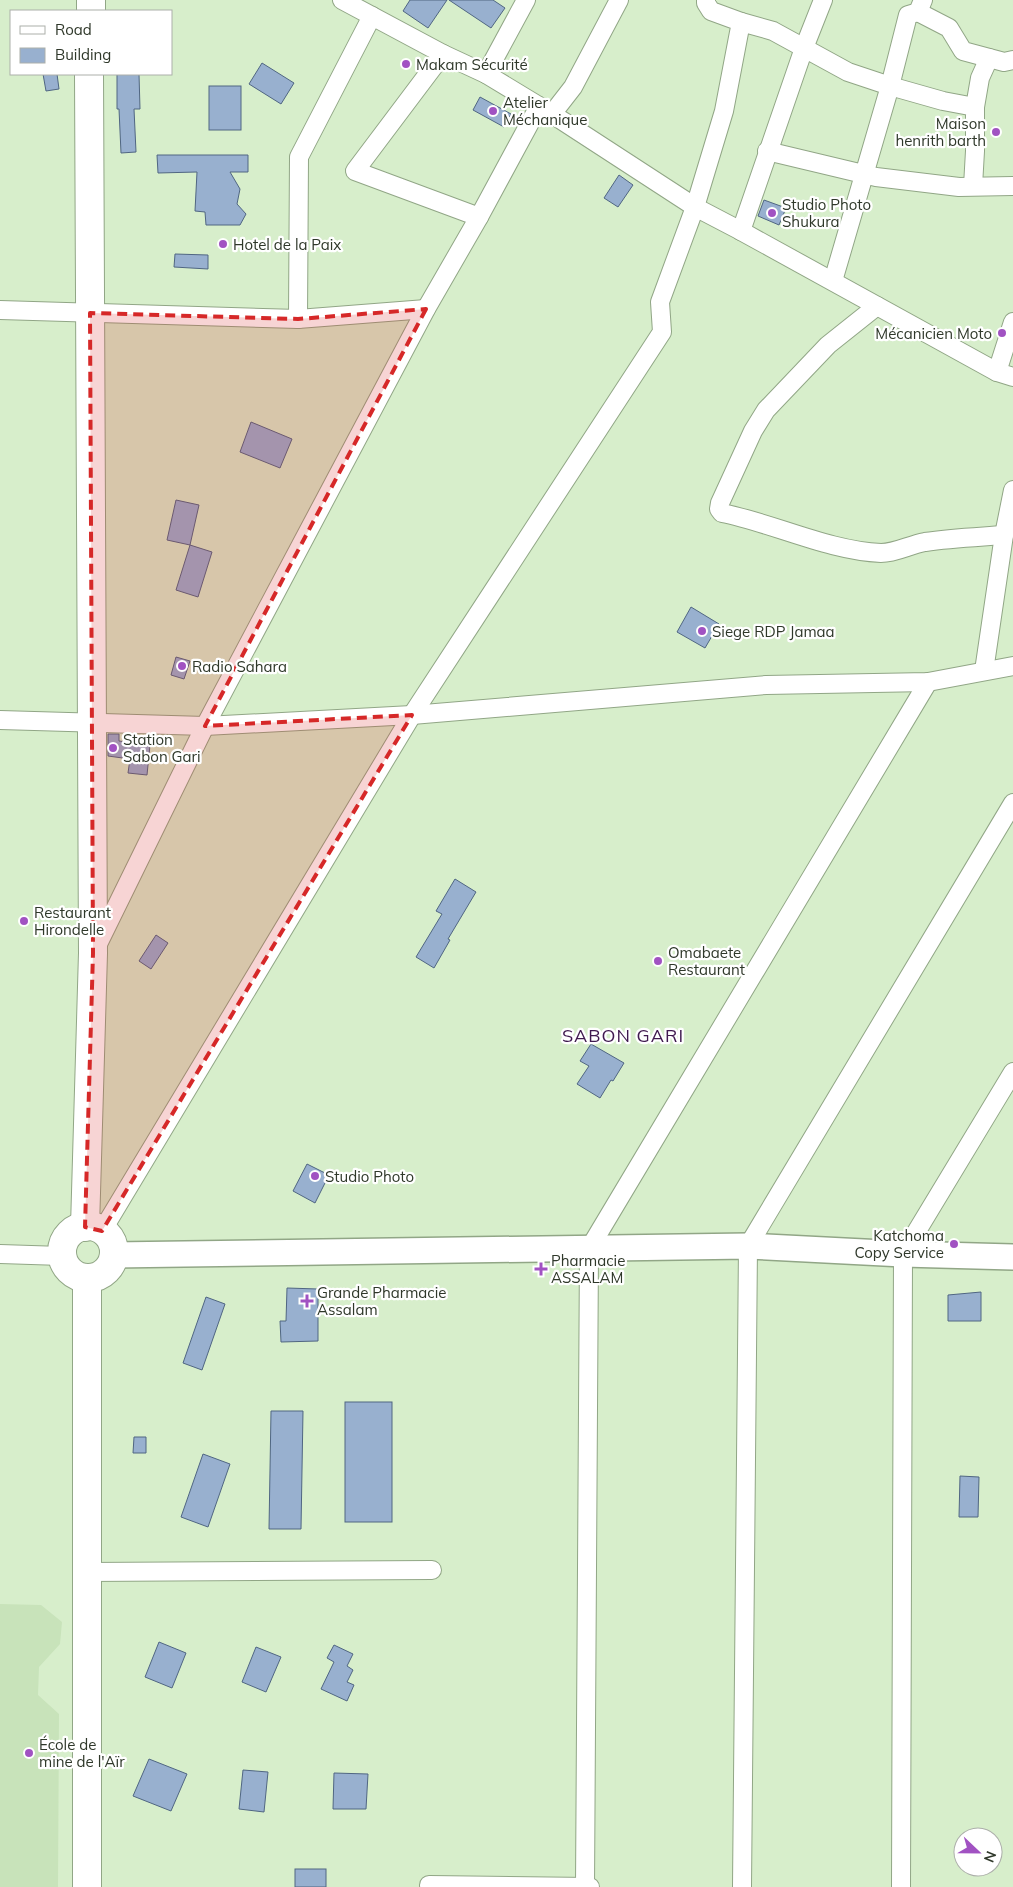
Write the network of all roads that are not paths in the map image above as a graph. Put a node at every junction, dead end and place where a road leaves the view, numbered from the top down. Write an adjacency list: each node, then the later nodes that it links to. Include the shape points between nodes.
1 (344, 0): 7 (street)
2 (526, 0): 13 (street)
3 (619, 0): 17 (street, via 573,87)
4 (706, 0): 8 (street, via 711,11)
5 (817, 2): 9 (street)
6 (920, 6): 11 (street, via 949,28 963,51); 15 (street, via 908,15)
7 (372, 16): 10 (street); 30 (street, via 299,157)
8 (741, 22): 9 (street, via 773,31); 22 (street, via 724,111)
9 (804, 48): 15 (street, via 848,72); 18 (street)
10 (443, 54): 13 (street); 23 (street, via 355,171)
11 (988, 58): 12 (street, via 1004,62); 16 (street, via 980,78)
12 (1013, 60)
13 (486, 74): 17 (street)
14 (90, 75): 29 (main road)
15 (890, 86): 16 (street); 19 (street)
16 (975, 107): 20 (street)
17 (546, 110): 22 (street); 23 (street)
18 (767, 151): 19 (street); 24 (street)
19 (864, 174): 20 (street); 25 (street)
20 (972, 186): 21 (street)
21 (1013, 186)
22 (695, 207): 24 (street); 38 (street, via 660,302 662,332)
23 (480, 217): 27 (street)
24 (741, 230): 25 (street)
25 (833, 281): 26 (street)
26 (877, 306): 32 (street); 34 (street, via 828,345 766,410 753,431 719,509 722,513 848,549 879,553 925,542)
27 (426, 309): 30 (street); 41 (street)
28 (0, 310): 29 (street)
29 (90, 313): 30 (street); 40 (main road)
30 (298, 319)
31 (1013, 322): 32 (street)
32 (1005, 375)
33 (1013, 490): 34 (street)
34 (1004, 535): 36 (street)
35 (1013, 666): 36 (street)
36 (984, 671): 37 (street)
37 (928, 682): 38 (street, via 766,685); 47 (street)
38 (412, 715): 41 (street); 45 (street)
39 (0, 720): 40 (street)
40 (92, 722): 41 (street); 43 (main road)
41 (204, 726): 43 (street)
42 (1013, 803): 46 (street)
43 (93, 953): 45 (main road)
44 (1013, 1072): 49 (street)
45 (100, 1237): 47 (street, via 421,1249); 50 (main road, via 77,1229 65,1240); 52 (main road, via 107,1269 102,1274)
46 (748, 1246): 47 (street); 49 (street); 59 (street)
47 (589, 1249): 57 (street)
48 (0, 1254): 50 (street)
49 (903, 1254): 51 (street); 60 (street)
50 (62, 1256): 52 (main road, via 73,1274)
51 (1013, 1257)
52 (87, 1278): 54 (main road)
53 (432, 1570): 54 (street)
54 (86, 1572): 56 (main road)
55 (429, 1885): 57 (street)
56 (87, 1887)
57 (585, 1887): 58 (street)
58 (590, 1887)
59 (742, 1887)
60 (901, 1887)

